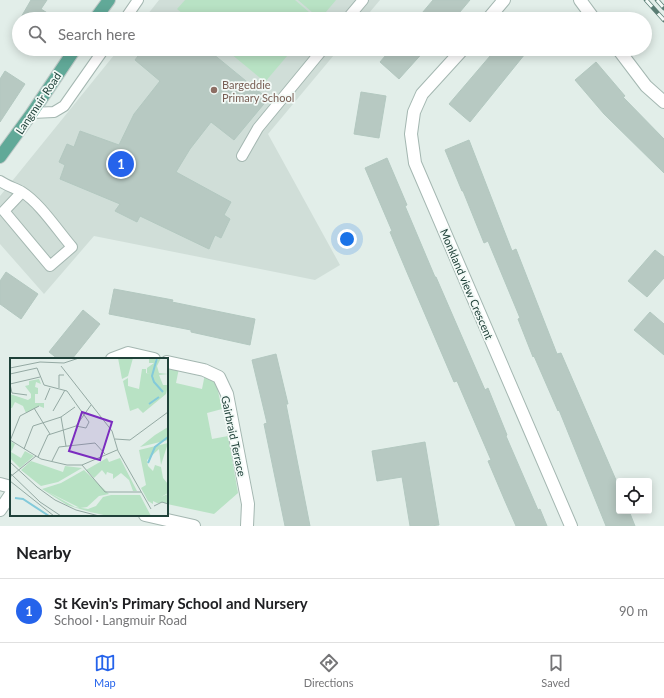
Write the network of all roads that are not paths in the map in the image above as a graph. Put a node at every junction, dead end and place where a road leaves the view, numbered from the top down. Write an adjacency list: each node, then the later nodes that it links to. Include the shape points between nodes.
1 (109, 0): 6 (main road)
2 (138, 0): 7 (lane)
3 (362, 0): 8 (lane)
4 (504, 0): 9 (street)
5 (580, 0): 10 (street)
6 (100, 12)
7 (130, 12)
8 (353, 12)
9 (494, 12)
10 (589, 12)
11 (70, 56): 17 (main road, Langmuir Road)
12 (99, 56): 17 (lane, via 64,106 54,112)
13 (317, 56): 18 (lane, via 258,128)
14 (456, 56): 32 (street, Monkland view Crescent, via 422,94 414,112 411,134 415,164)
15 (623, 56): 16 (street, via 646,86)
16 (664, 102)
17 (32, 112): 19 (main road, Langmuir Road)
18 (242, 156)
19 (0, 157)
20 (0, 182): 21 (lane)
21 (22, 192): 21 (lane, via 35,203 72,247 50,266 4,211)
22 (115, 358): 23 (street, via 128,353)
23 (150, 358)
24 (168, 362): 31 (street, Gairbraid Terrace, via 204,370 219,377 227,394 248,504)
25 (0, 484): 26 (street)
26 (10, 487)
27 (10, 495): 28 (street)
28 (0, 510)
29 (149, 516): 30 (street)
30 (194, 526)
31 (247, 526)
32 (571, 526)

